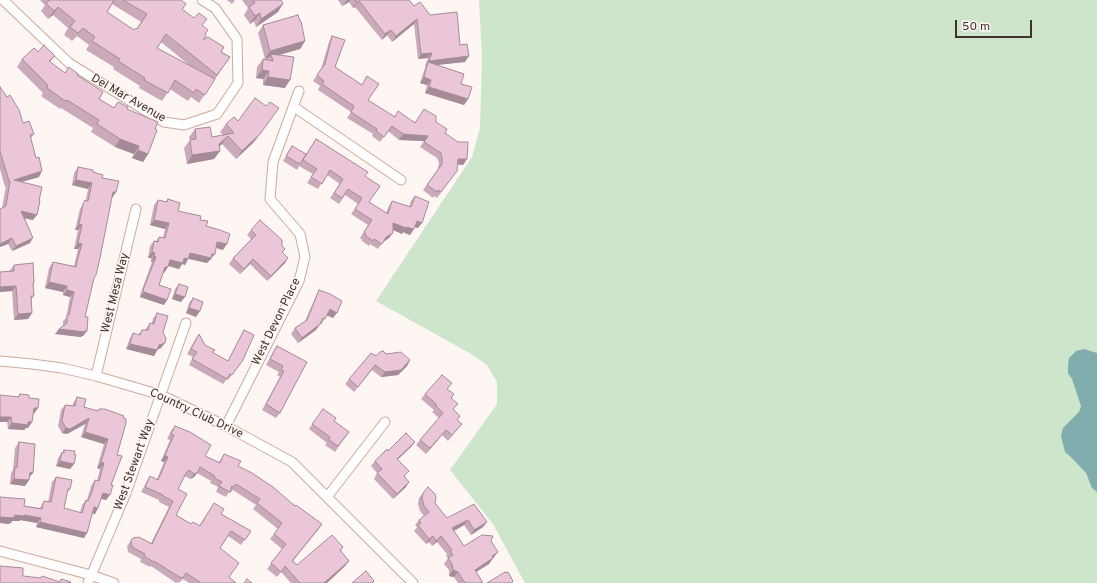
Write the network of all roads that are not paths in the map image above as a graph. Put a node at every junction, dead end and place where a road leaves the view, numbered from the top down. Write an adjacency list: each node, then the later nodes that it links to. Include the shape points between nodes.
1 (3, 0): 2 (street, Del Mar Avenue, via 69,63 164,122 184,125 217,114 238,83 237,39 215,8)
2 (202, 0)
3 (299, 91): 4 (street, West Devon Place)
4 (294, 107): 5 (street); 12 (street, West Devon Place, via 273,162 270,199 300,234 305,257 299,281)
5 (401, 180)
6 (136, 209): 9 (street, West Mesa Way)
7 (186, 322): 10 (street, West Stewart Way)
8 (0, 361): 9 (street, Country Club Drive, via 62,368)
9 (96, 376): 10 (street, Country Club Drive)
10 (161, 395): 12 (street, Country Club Drive); 15 (street, West Stewart Way, via 126,493)
11 (385, 422): 13 (street)
12 (226, 426): 13 (street, Country Club Drive, via 292,462)
13 (327, 497): 17 (street, Country Club Drive)
14 (0, 551): 15 (street)
15 (89, 579): 16 (street)
16 (114, 583)
17 (412, 583)

